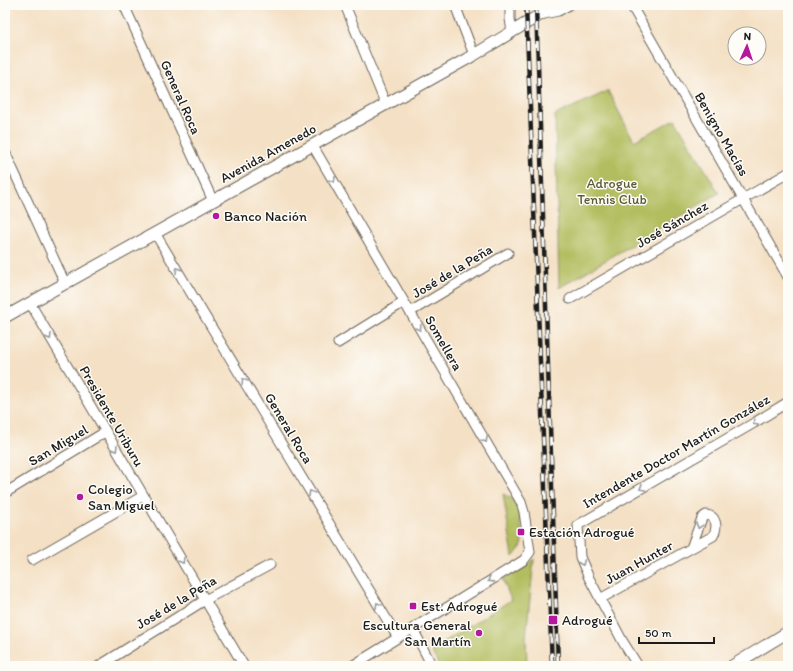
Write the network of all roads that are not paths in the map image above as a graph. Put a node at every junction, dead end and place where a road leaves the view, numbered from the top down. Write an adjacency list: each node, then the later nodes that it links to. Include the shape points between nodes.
1 (124, 5): 16 (street, General Roca)
2 (345, 5): 11 (street)
3 (455, 5): 10 (street)
4 (510, 5): 9 (street)
5 (552, 5): 8 (street, Avenida Amenedo)
6 (567, 5): 8 (street, Avenida Amenedo)
7 (631, 5): 15 (street, Benigno Macías)
8 (543, 13): 9 (street, Avenida Amenedo)
9 (512, 32): 10 (street, Avenida Amenedo)
10 (474, 55): 11 (street, Avenida Amenedo)
11 (386, 105): 12 (street, Avenida Amenedo)
12 (313, 146): 16 (street, Avenida Amenedo); 22 (street, Somellera, one-way to 22)
13 (5, 152): 20 (street)
14 (788, 173): 15 (street, José Sánchez)
15 (743, 199): 19 (street, Benigno Macías); 21 (street, José Sánchez)
16 (213, 201): 17 (street, Avenida Amenedo)
17 (156, 233): 20 (street, Avenida Amenedo); 38 (street, General Roca, one-way to 17)
18 (508, 253): 24 (street, José de la Peña)
19 (788, 277)
20 (65, 283): 23 (street, Avenida Amenedo)
21 (570, 299)
22 (404, 302): 24 (street, Somellera); 26 (street)
23 (30, 303): 25 (street, Avenida Amenedo); 28 (street, Presidente Uriburu, one-way to 28)
24 (410, 312): 36 (street, Somellera, one-way to 36, via 523,507 530,552 524,560)
25 (5, 317)
26 (338, 343)
27 (788, 402): 34 (street, Intendente Doctor Martín González, one-way to 34, via 578,525 580,557)
28 (105, 432): 29 (street, San Miguel); 30 (street, Presidente Uriburu, one-way to 30)
29 (5, 493)
30 (143, 496): 32 (street); 35 (street, Presidente Uriburu, one-way to 35)
31 (691, 548): 34 (street, Juan Hunter)
32 (32, 560)
33 (270, 565): 35 (street, José de la Peña)
34 (600, 599): 43 (street)
35 (205, 600): 39 (street, José de la Peña); 40 (street, Presidente Uriburu)
36 (413, 629): 38 (street); 42 (street)
37 (788, 632): 44 (street)
38 (398, 638): 41 (street)
39 (98, 666)
40 (244, 666)
41 (352, 666)
42 (432, 666)
43 (638, 666)
44 (732, 666)

